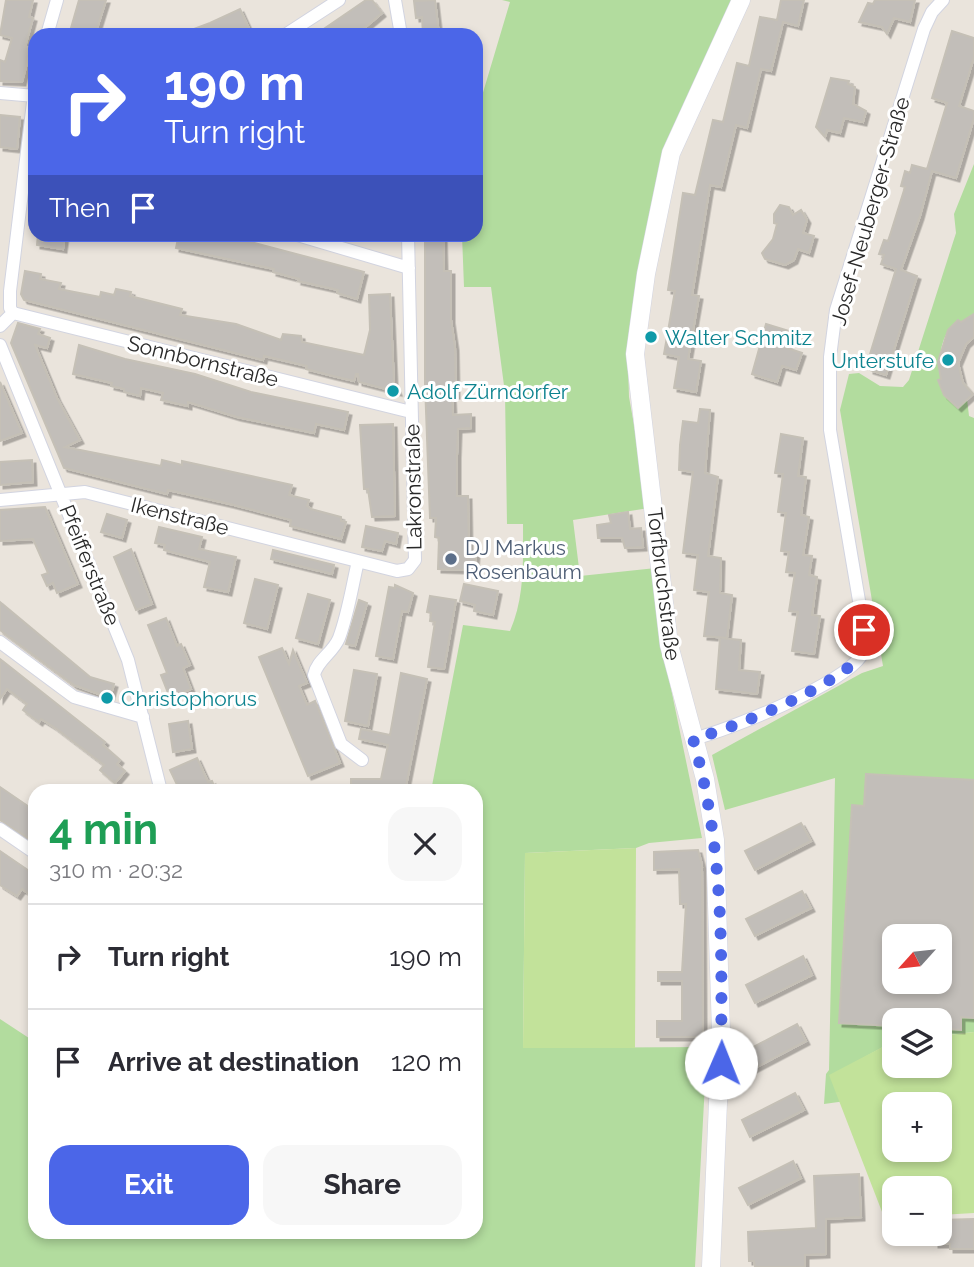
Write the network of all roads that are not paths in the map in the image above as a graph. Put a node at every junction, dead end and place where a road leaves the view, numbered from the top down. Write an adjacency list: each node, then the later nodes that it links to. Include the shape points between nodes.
1 (57, 0): 6 (street)
2 (339, 0): 7 (street)
3 (395, 0): 8 (street)
4 (741, 0): 25 (main road, Torfbruchstraße, via 671,153 635,354 669,645)
5 (943, 0): 25 (street, Josef-Neuberger-Straße, via 924,29 862,224 836,310 830,357 830,430 864,651 837,677 751,719)
6 (49, 28)
7 (296, 28)
8 (400, 28)
9 (0, 93): 10 (street)
10 (28, 93)
11 (28, 140): 15 (street)
12 (321, 242): 14 (street)
13 (408, 242): 14 (street, Lakronstraße)
14 (409, 268): 18 (street, Lakronstraße)
15 (7, 305): 16 (street); 18 (street, Sonnbornstraße)
16 (0, 326)
17 (0, 345): 19 (street, Pfeifferstraße)
18 (411, 412): 22 (street, Lakronstraße, via 415,559)
19 (62, 495): 20 (street, Ikenstraße); 21 (street, Ikenstraße, via 85,492); 24 (street, Pfeifferstraße, via 128,660)
20 (0, 500)
21 (358, 561): 22 (street, Ikenstraße, via 397,571); 26 (street, via 340,635 314,675 341,744)
22 (408, 569)
23 (0, 642): 24 (street, via 74,697)
24 (143, 716): 27 (street, Pfeifferstraße)
25 (693, 739): 30 (main road, Torfbruchstraße, via 712,815 720,915 720,1089)
26 (362, 760)
27 (159, 784)
28 (0, 829): 29 (street)
29 (28, 848)
30 (711, 1267)

